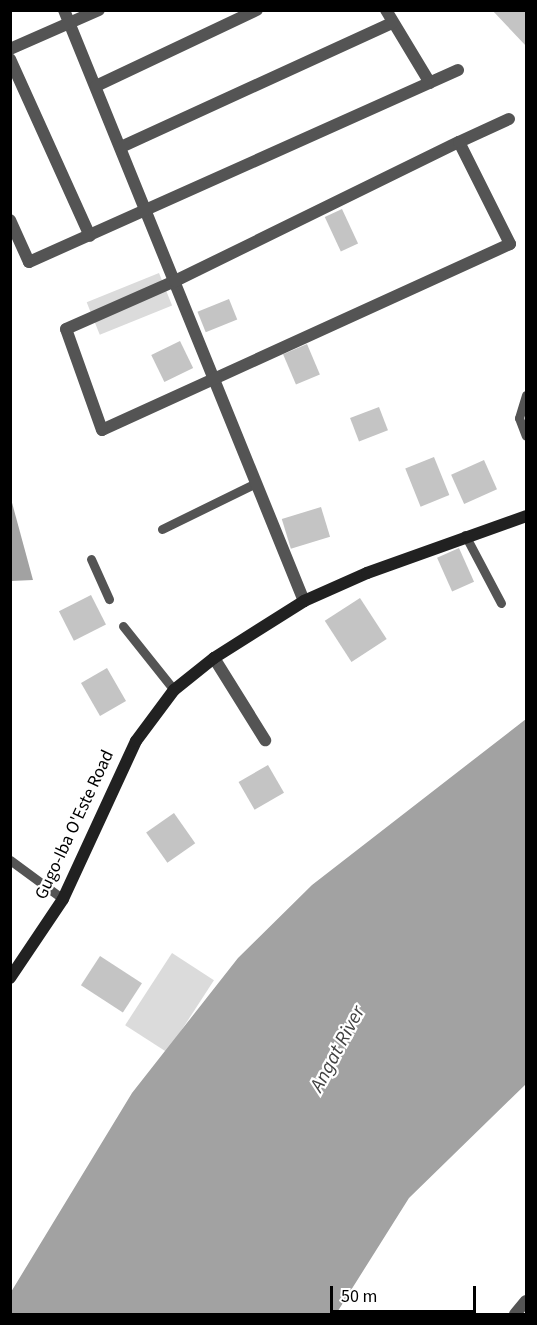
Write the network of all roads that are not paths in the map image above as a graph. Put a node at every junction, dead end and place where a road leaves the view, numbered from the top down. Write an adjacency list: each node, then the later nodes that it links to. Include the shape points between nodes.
1 (64, 10): 6 (street)
2 (99, 10): 6 (street)
3 (257, 10): 11 (street)
4 (386, 10): 5 (street)
5 (392, 22): 10 (street); 14 (street)
6 (70, 23): 7 (street); 11 (street)
7 (10, 49)
8 (10, 59): 17 (street)
9 (458, 70): 10 (street)
10 (430, 82): 15 (street)
11 (96, 86): 14 (street)
12 (509, 119): 13 (street)
13 (459, 142): 18 (street); 19 (street, via 510,244)
14 (121, 147): 15 (street)
15 (147, 210): 17 (street); 18 (street)
16 (10, 220): 17 (street, via 29,262)
17 (90, 236)
18 (175, 281): 19 (street); 19 (street, via 66,329 102,430)
19 (212, 381): 22 (street)
20 (526, 395): 21 (lane, via 519,418)
21 (526, 436)
22 (256, 483): 24 (lane); 28 (street)
23 (526, 516): 25 (main road, Gugo-Iba O'Este Road)
24 (162, 529)
25 (465, 535): 28 (main road, Gugo-Iba O'Este Road); 29 (lane)
26 (91, 559): 27 (lane)
27 (109, 599)
28 (304, 601): 31 (main road, Gugo-Iba O'Este Road)
29 (501, 603)
30 (123, 626): 32 (lane)
31 (214, 658): 32 (main road, Gugo-Iba O'Este Road); 33 (street)
32 (174, 690): 35 (main road, Gugo-Iba O'Este Road, via 136,741 110,789)
33 (265, 740)
34 (10, 860): 35 (lane)
35 (63, 899): 36 (main road, Gugo-Iba O'Este Road)
36 (10, 978)
37 (526, 1301): 38 (street)
38 (515, 1314)

